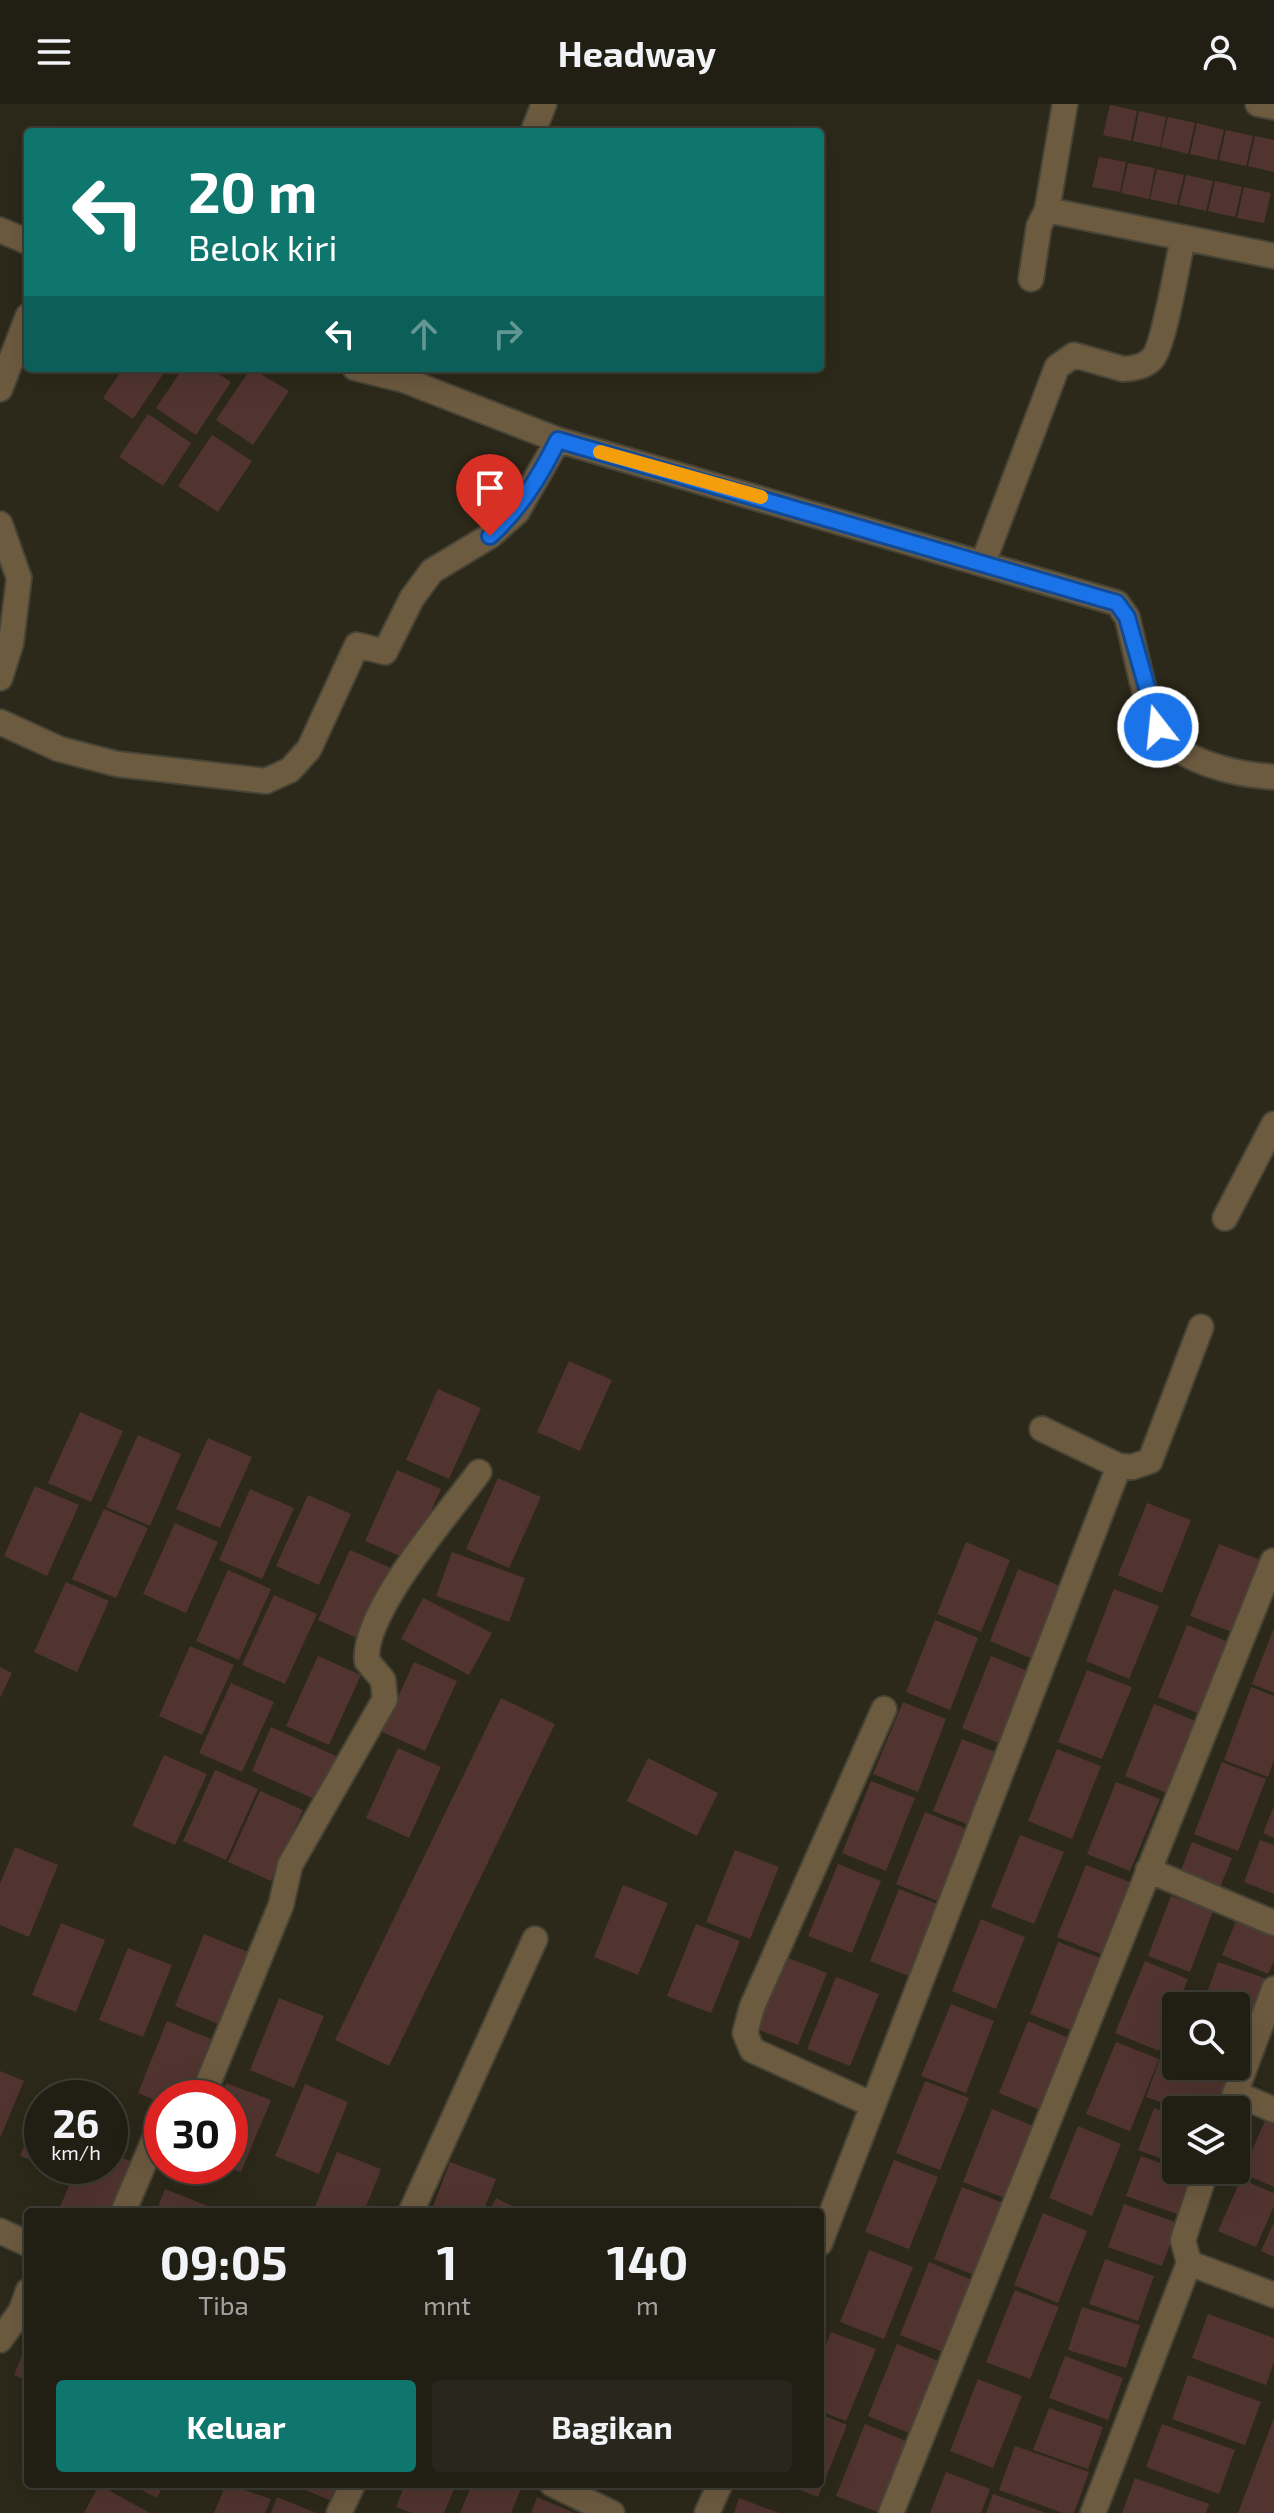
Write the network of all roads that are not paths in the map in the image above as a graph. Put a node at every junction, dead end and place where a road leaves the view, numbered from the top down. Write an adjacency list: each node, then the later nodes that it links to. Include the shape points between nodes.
1 (544, 104): 5 (street)
2 (1065, 104): 6 (street)
3 (1258, 104): 4 (street)
4 (1274, 107)
5 (535, 128)
6 (1047, 210): 8 (street); 11 (street, via 1039,226)
7 (0, 230): 9 (street)
8 (1183, 238): 10 (street); 17 (street, via 1152,358 1123,369 1074,355 1057,367)
9 (24, 240)
10 (1274, 256)
11 (1031, 279)
12 (24, 326): 14 (street)
13 (412, 374): 15 (street)
14 (0, 389)
15 (558, 440): 17 (street); 19 (street, via 517,512 490,536 432,571 385,652 357,645 309,749 290,770 266,781 117,764 59,749)
16 (0, 524): 18 (street, via 19,578 11,643)
17 (983, 563): 20 (street, via 1117,603 1127,617 1158,727 1170,743 1247,775)
18 (0, 678)
19 (0, 722)
20 (1274, 777)
21 (1274, 1124): 22 (street)
22 (1225, 1218)
23 (1201, 1327): 25 (street, via 1150,1461)
24 (1042, 1429): 25 (street)
25 (1119, 1466): 35 (street)
26 (479, 1472): 33 (street, via 393,1589 372,1629 367,1661 383,1680 385,1699 294,1855 281,1905)
27 (1273, 1561): 29 (street)
28 (884, 1709): 35 (street, via 745,2033 752,2050)
29 (1148, 1870): 30 (street); 55 (street)
30 (1274, 1923)
31 (535, 1939): 41 (street)
32 (1274, 1989): 34 (street)
33 (209, 2080)
34 (1234, 2096)
35 (871, 2104): 43 (street)
36 (1250, 2105): 37 (street)
37 (1274, 2110)
38 (144, 2162): 40 (street)
39 (1201, 2184): 45 (street, via 1183,2240)
40 (125, 2208)
41 (413, 2208)
42 (0, 2231): 44 (street)
43 (824, 2232)
44 (24, 2242)
45 (1189, 2263): 46 (street); 56 (street)
46 (1274, 2295)
47 (24, 2302): 48 (street)
48 (0, 2340)
49 (351, 2488): 52 (street)
50 (560, 2488): 53 (street)
51 (718, 2488): 54 (street)
52 (339, 2513)
53 (612, 2513)
54 (707, 2513)
55 (891, 2513)
56 (1093, 2513)

